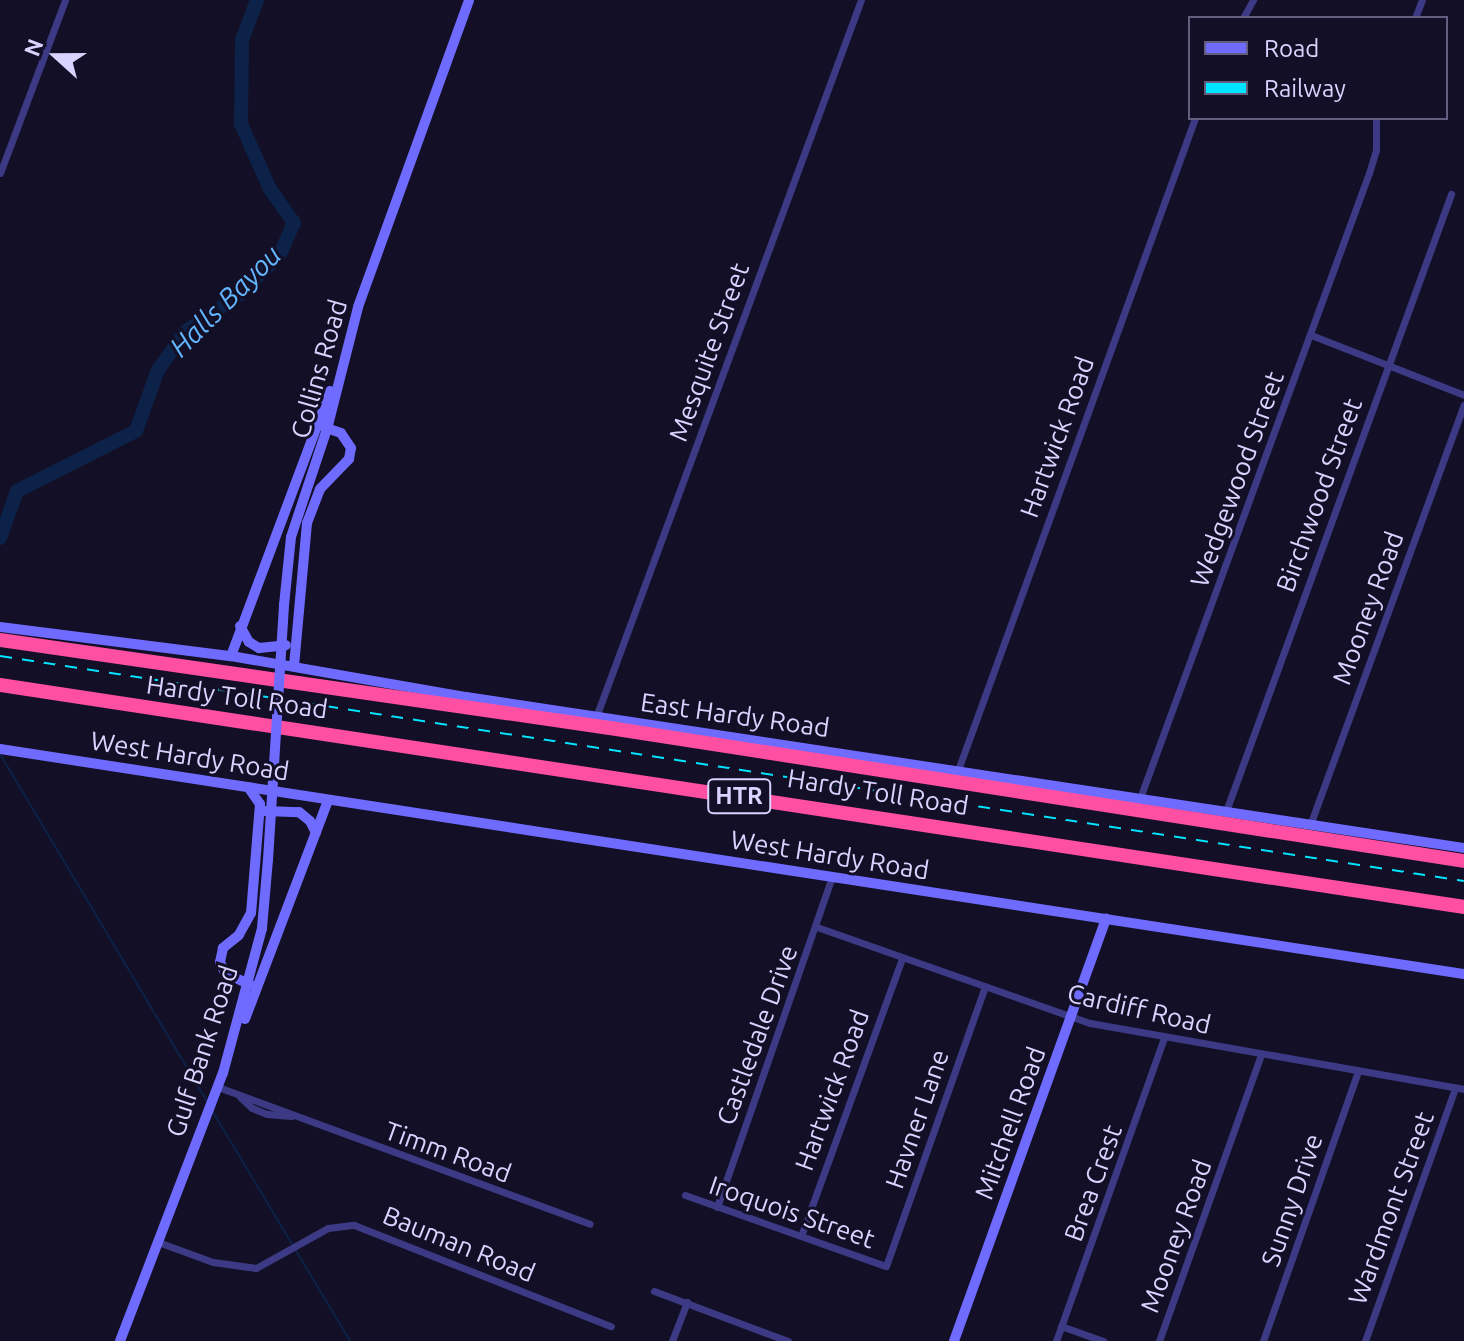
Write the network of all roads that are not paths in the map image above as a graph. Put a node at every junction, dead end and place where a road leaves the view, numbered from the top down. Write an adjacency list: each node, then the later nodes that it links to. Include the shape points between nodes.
1 (65, 0): 6 (street)
2 (469, 0): 12 (main road, Collins Road, via 386,226)
3 (861, 0): 21 (street, Mesquite Street)
4 (1194, 120): 24 (street, Hartwick Road)
5 (1376, 120): 8 (street, Wedgewood Street, via 1376,150)
6 (0, 173)
7 (1451, 194): 9 (street, Birchwood Street)
8 (1311, 335): 9 (street); 26 (street, Wedgewood Street)
9 (1388, 365): 10 (street); 28 (street, Birchwood Street)
10 (1464, 395)
11 (1464, 405): 30 (street, Mooney Road)
12 (322, 426): 13 (main road); 15 (main road, via 341,433 351,448 349,459 320,489 309,515); 23 (main road, Collins Road, bridge, via 291,537)
13 (240, 626): 15 (main road, via 259,648 288,645); 18 (main road)
14 (0, 627): 16 (main road, East Hardy Road)
15 (295, 631): 19 (main road)
16 (16, 636): 17 (highway, Hardy Toll Road / HTR); 18 (main road, East Hardy Road); 33 (highway, Hardy Toll Road / HTR)
17 (0, 640)
18 (231, 656): 19 (main road, East Hardy Road)
19 (294, 666): 21 (main road, East Hardy Road)
20 (6, 686): 35 (highway, Hardy Toll Road / HTR)
21 (596, 717): 24 (main road, East Hardy Road)
22 (0, 749): 25 (main road, West Hardy Road)
23 (274, 763): 40 (main road, Gulf Bank Road, bridge, via 262,928)
24 (958, 770): 26 (main road, East Hardy Road)
25 (248, 787): 27 (main road, West Hardy Road); 29 (main road, via 258,797)
26 (1140, 798): 28 (main road, East Hardy Road)
27 (328, 800): 31 (main road); 34 (main road, West Hardy Road)
28 (1226, 811): 30 (main road, East Hardy Road)
29 (259, 818): 31 (main road, via 270,809 299,812); 40 (main road, via 251,913 220,955 225,973)
30 (1310, 825): 32 (main road, East Hardy Road)
31 (316, 833): 40 (main road)
32 (1464, 848)
33 (1464, 861)
34 (832, 877): 36 (main road, West Hardy Road); 37 (street, Castledale Drive)
35 (1464, 907)
36 (1106, 919): 39 (main road, West Hardy Road); 42 (main road, Mitchell Road)
37 (817, 927): 38 (street, Cardiff Road); 49 (street, Castledale Drive)
38 (902, 958): 41 (street, Cardiff Road); 51 (street, Hartwick Road)
39 (1464, 974)
40 (252, 986): 47 (main road, Gulf Bank Road)
41 (985, 986): 42 (street, Cardiff Road); 53 (street, Havner Lane)
42 (1071, 1017): 43 (street, Cardiff Road); 62 (main road, Mitchell Road)
43 (1164, 1038): 44 (street, Cardiff Road); 57 (street, Brea Crest)
44 (1261, 1055): 45 (street, Cardiff Road); 65 (street, Mooney Road)
45 (1358, 1071): 46 (street, Cardiff Road); 66 (street, Sunny Drive)
46 (1460, 1089): 67 (street, Wardmont Street)
47 (216, 1090): 50 (street, Timm Road, via 267,1114 293,1116); 52 (main road, Gulf Bank Road)
48 (685, 1195): 49 (street, Iroquois Street)
49 (717, 1207): 51 (street, Iroquois Street)
50 (590, 1224)
51 (801, 1236): 53 (street, Iroquois Street)
52 (158, 1242): 56 (street, Bauman Road, via 256,1268 328,1228 354,1225); 59 (main road, Gulf Bank Road)
53 (886, 1266)
54 (654, 1291): 55 (street)
55 (687, 1302): 58 (street); 60 (street)
56 (611, 1326)
57 (1061, 1326): 63 (street, Brea Crest); 64 (street)
58 (764, 1337): 61 (street)
59 (120, 1341)
60 (672, 1341)
61 (788, 1341)
62 (954, 1341)
63 (1056, 1341)
64 (1103, 1341)
65 (1159, 1341)
66 (1263, 1341)
67 (1365, 1341)

